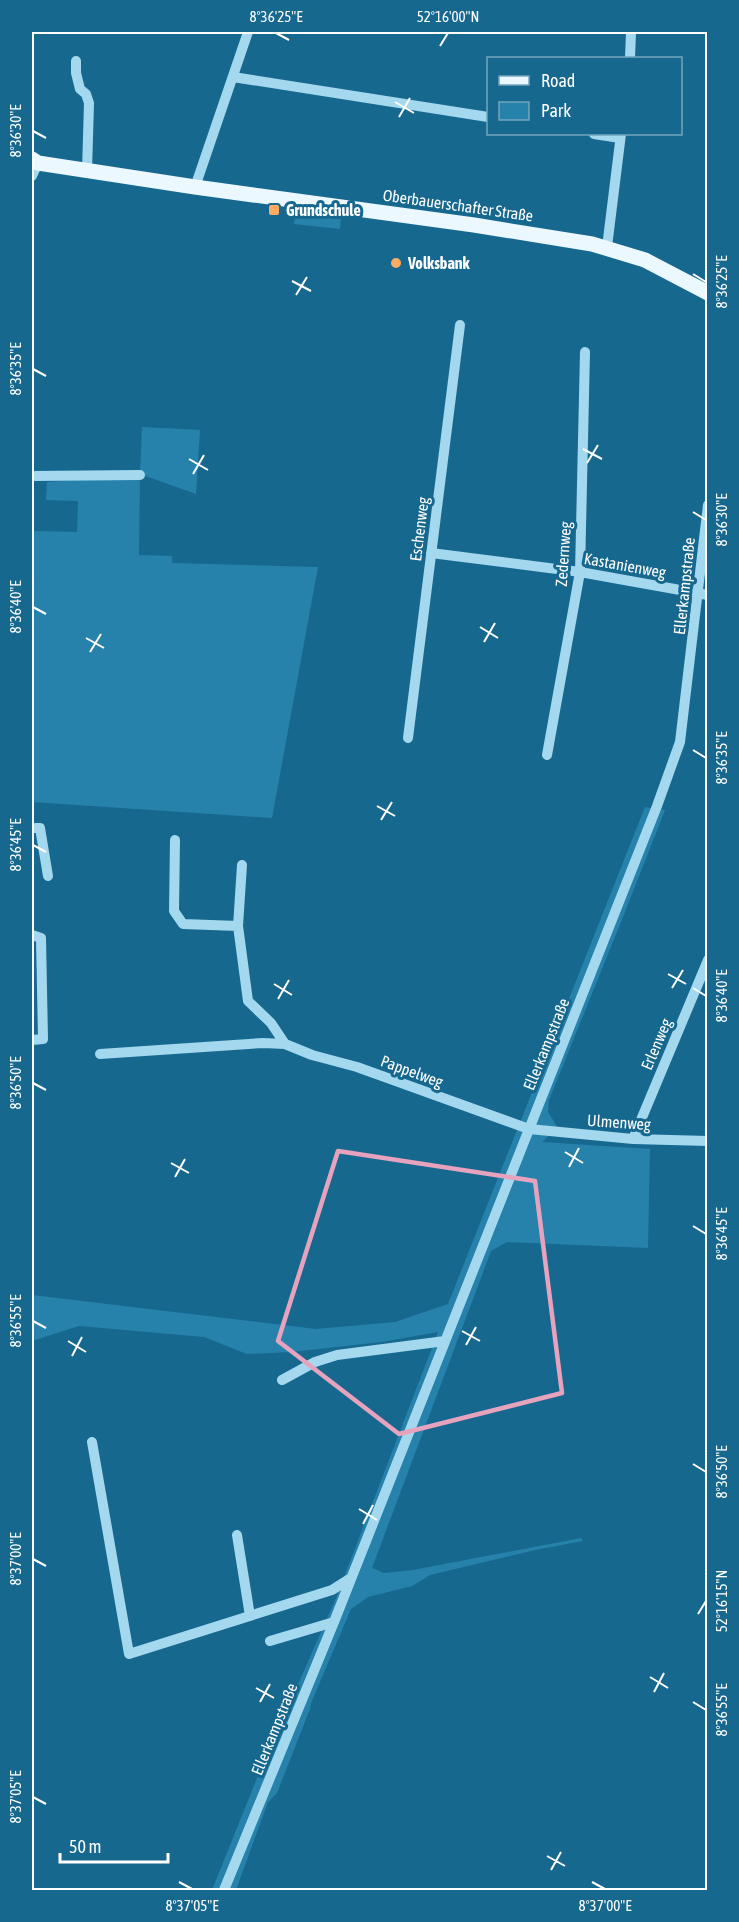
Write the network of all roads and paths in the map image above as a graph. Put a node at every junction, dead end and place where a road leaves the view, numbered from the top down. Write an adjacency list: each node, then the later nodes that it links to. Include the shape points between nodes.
1 (248, 32): 5 (street)
2 (631, 32): 3 (street)
3 (630, 57)
4 (76, 61): 9 (street, via 80,89 89,103)
5 (233, 77): 6 (street); 10 (street)
6 (487, 117)
7 (621, 136): 11 (street)
8 (34, 166): 9 (main road, Oberbauerschafter Straße)
9 (87, 171): 10 (main road, Oberbauerschafter Straße)
10 (195, 188): 11 (main road, Oberbauerschafter Straße, via 552,236)
11 (607, 247): 12 (main road, Oberbauerschafter Straße, via 645,260)
12 (708, 292)
13 (460, 325): 18 (street, Eschenweg)
14 (585, 352): 19 (street, Zedernweg)
15 (140, 475): 16 (street)
16 (32, 476)
17 (708, 505): 20 (street, Ellerkampstraße)
18 (431, 553): 19 (street, Kastanienweg); 21 (street, Eschenweg)
19 (579, 572): 20 (street, Kastanienweg); 22 (street, Zedernweg)
20 (703, 594): 33 (street, Ellerkampstraße, via 680,742)
21 (408, 738)
22 (547, 755)
23 (32, 828): 26 (street, via 40,828)
24 (175, 840): 27 (street, via 174,911 183,924)
25 (242, 865): 27 (street)
26 (48, 876)
27 (238, 926): 31 (street, via 248,1001 271,1023)
28 (32, 935): 30 (street, via 41,938 43,1039)
29 (708, 960): 34 (street, Erlenweg)
30 (32, 1040)
31 (285, 1044): 32 (street, via 263,1042); 33 (street, Pappelweg)
32 (100, 1054)
33 (529, 1129): 34 (street, Ulmenweg); 36 (street, Ellerkampstraße)
34 (633, 1139): 35 (street, Ulmenweg)
35 (708, 1141)
36 (445, 1341): 37 (street, via 337,1354); 40 (street, Ellerkampstraße)
37 (282, 1380)
38 (92, 1442): 41 (street, via 129,1654)
39 (237, 1534): 41 (street)
40 (351, 1578): 41 (street, via 332,1590); 42 (street, Ellerkampstraße)
41 (250, 1616)
42 (334, 1623): 43 (street); 44 (street, Ellerkampstraße)
43 (270, 1641)
44 (224, 1890)

